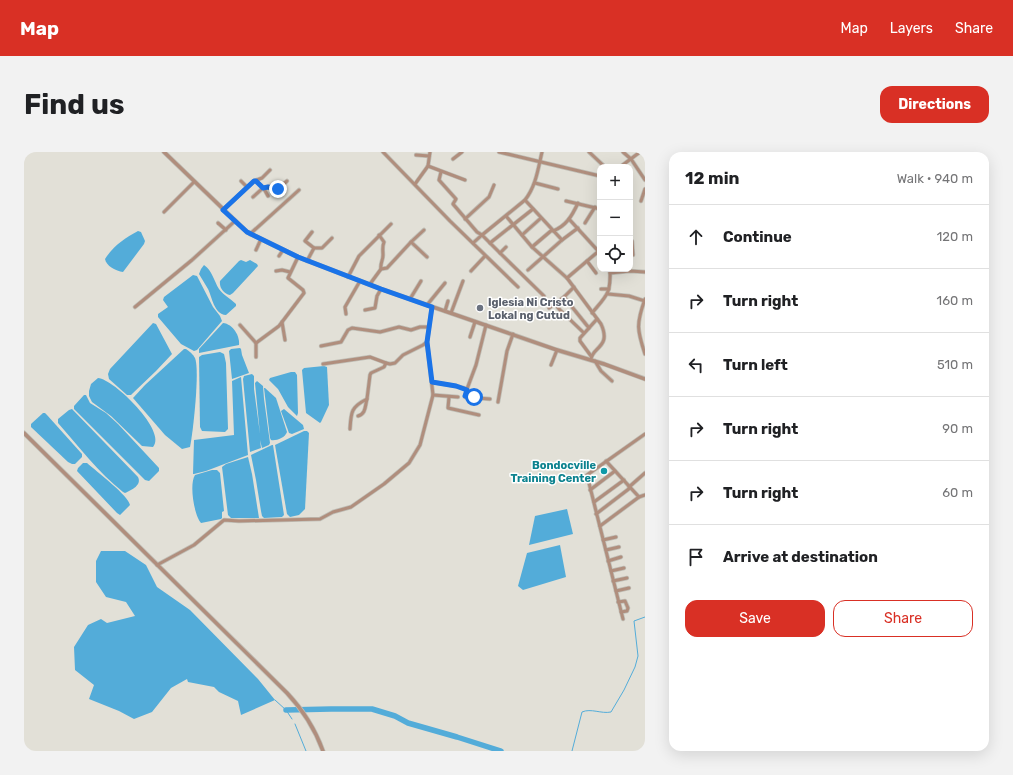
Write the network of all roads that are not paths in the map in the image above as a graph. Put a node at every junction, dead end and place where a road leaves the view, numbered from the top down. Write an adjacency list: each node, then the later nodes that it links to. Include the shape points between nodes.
1 (164, 152): 26 (street)
2 (383, 152): 28 (street)
3 (430, 152): 11 (street)
4 (462, 152): 12 (street)
5 (499, 152): 14 (street)
6 (542, 152): 14 (street)
7 (589, 152): 15 (street)
8 (623, 152): 13 (street)
9 (640, 152): 13 (street)
10 (416, 155): 11 (street)
11 (429, 156): 17 (street)
12 (453, 159)
13 (631, 159): 16 (street); 22 (street)
14 (539, 162): 20 (street); 27 (street)
15 (602, 164)
16 (624, 164)
17 (428, 166): 19 (street); 28 (street)
18 (270, 170): 24 (street, via 262,178)
19 (441, 172): 21 (street); 47 (street, via 439,180 456,198 452,204)
20 (597, 175)
21 (465, 180)
22 (645, 180)
23 (241, 181): 30 (street)
24 (254, 181): 30 (street); 31 (street)
25 (287, 181): 31 (street, via 278,189)
26 (194, 182): 43 (street); 44 (street)
27 (535, 183): 32 (street); 37 (street)
28 (415, 184): 67 (street)
29 (494, 185): 47 (street, via 489,197)
30 (247, 187): 43 (street)
31 (263, 188): 35 (street); 36 (street)
32 (558, 189)
33 (645, 189): 39 (street)
34 (299, 190): 59 (street)
35 (268, 196)
36 (253, 197)
37 (525, 200): 42 (street); 45 (street)
38 (566, 201): 40 (street)
39 (641, 201)
40 (578, 203): 41 (street); 48 (street)
41 (595, 207): 51 (street)
42 (533, 209): 46 (street); 53 (street)
43 (223, 210): 49 (street)
44 (164, 212)
45 (506, 216): 53 (street); 61 (street)
46 (541, 218): 57 (street); 62 (street)
47 (465, 219): 61 (street)
48 (569, 219): 54 (street); 57 (street)
49 (235, 221): 55 (street); 59 (street)
50 (218, 222): 55 (street)
51 (586, 223)
52 (391, 224): 60 (street)
53 (513, 225): 62 (street); 68 (street)
54 (578, 228): 65 (street); 74 (street)
55 (226, 230): 113 (street)
56 (424, 230): 66 (street)
57 (552, 231): 65 (street); 70 (street)
58 (312, 232): 71 (street, via 304,240)
59 (250, 234): 64 (street)
60 (379, 235): 84 (street, via 384,242); 93 (street, via 359,256)
61 (482, 235): 67 (street); 68 (street)
62 (522, 235): 70 (street)
63 (332, 238): 71 (street, via 322,248)
64 (261, 239): 72 (street); 73 (street)
65 (562, 240): 79 (street)
66 (411, 242): 81 (street); 84 (street, via 387,268)
67 (473, 243): 78 (street)
68 (490, 243): 75 (street)
69 (506, 247): 75 (street)
70 (532, 247): 79 (street)
71 (314, 248): 82 (street)
72 (256, 250)
73 (283, 250): 77 (street); 80 (street)
74 (597, 250)
75 (500, 253): 106 (street)
76 (597, 254): 83 (street)
77 (279, 256)
78 (485, 256): 87 (street); 100 (street)
79 (542, 256): 85 (street); 94 (street)
80 (298, 257): 82 (street); 89 (street)
81 (427, 257)
82 (307, 261): 93 (street)
83 (587, 261): 92 (street); 94 (street)
84 (381, 269): 99 (street)
85 (528, 270)
86 (276, 271): 89 (street)
87 (471, 271)
88 (633, 271): 91 (street)
89 (290, 272): 122 (street, via 288,278 304,293)
90 (610, 272): 104 (street)
91 (645, 272)
92 (596, 273)
93 (348, 277): 95 (street)
94 (567, 278): 101 (street)
95 (360, 281): 99 (street); 120 (street, via 345,307)
96 (421, 281): 108 (street)
97 (463, 281): 118 (street)
98 (445, 283): 112 (street)
99 (370, 284): 102 (street)
100 (518, 287)
101 (574, 287): 107 (street); 119 (street)
102 (381, 289): 108 (street); 116 (street, via 375,308)
103 (601, 289): 104 (street)
104 (609, 289): 105 (street)
105 (608, 294): 109 (street); 119 (street)
106 (544, 296)
107 (564, 297): 111 (street); 127 (street)
108 (410, 299): 112 (street)
109 (645, 300): 136 (street, via 638,322)
110 (448, 301): 117 (street)
111 (555, 304): 115 (street); 128 (street)
112 (427, 305): 114 (street)
113 (135, 307)
114 (432, 307): 117 (street); 126 (street)
115 (549, 308)
116 (365, 310)
117 (444, 311): 118 (street)
118 (451, 313): 123 (street)
119 (592, 313): 121 (street)
120 (346, 314)
121 (597, 319): 127 (street); 138 (street, via 603,329 603,342)
122 (282, 322): 131 (street); 133 (street)
123 (475, 322): 125 (street); 130 (street)
124 (240, 325): 133 (street)
125 (486, 325): 129 (street); 145 (street)
126 (429, 327): 132 (street); 134 (street, via 411,330 398,327 380,332 352,328 341,342)
127 (589, 328): 128 (street)
128 (584, 333): 138 (street, via 580,341)
129 (513, 334): 135 (street); 151 (street)
130 (470, 337)
131 (284, 340)
132 (427, 342): 139 (street, via 402,355 395,363); 144 (street)
133 (256, 343): 137 (street)
134 (321, 346)
135 (557, 350): 138 (street); 141 (street)
136 (645, 354)
137 (256, 357)
138 (592, 359): 142 (street); 143 (street)
139 (386, 363): 140 (street, via 370,357); 149 (street, via 370,375)
140 (323, 364)
141 (551, 365)
142 (645, 380)
143 (612, 381)
144 (432, 382): 145 (street); 146 (street)
145 (467, 390): 150 (street, via 465,397)
146 (433, 395): 147 (street); 174 (street, via 424,434 415,455 384,484 350,507 320,519 224,520 194,545)
147 (449, 397): 148 (street); 152 (street, via 448,408)
148 (458, 398)
149 (367, 399): 153 (street, via 364,412); 154 (street, via 352,410)
150 (490, 399)
151 (498, 402)
152 (479, 415)
153 (358, 416)
154 (350, 429)
155 (24, 433): 174 (street)
156 (645, 434): 157 (street)
157 (606, 462): 158 (street); 162 (street, via 587,475)
158 (615, 471): 160 (street); 162 (street)
159 (645, 473): 161 (street)
160 (624, 480): 161 (street); 165 (street)
161 (630, 487): 164 (street); 166 (street)
162 (590, 490): 165 (street)
163 (645, 495): 164 (street)
164 (639, 497): 167 (street)
165 (594, 502): 166 (street)
166 (596, 514): 167 (street)
167 (600, 526): 169 (street)
168 (616, 537): 169 (street)
169 (603, 540): 171 (street)
170 (619, 547): 171 (street)
171 (606, 550): 173 (street)
172 (621, 557): 173 (street)
173 (608, 561): 176 (street)
174 (157, 564): 184 (street, via 288,693 315,731)
175 (624, 568): 176 (street)
176 (611, 571): 178 (street)
177 (627, 578): 178 (street)
178 (613, 581): 180 (street)
179 (629, 588): 180 (street)
180 (616, 591): 181 (street)
181 (618, 602): 182 (street); 182 (street, via 625,601 628,608 627,611)
182 (621, 612): 183 (street)
183 (623, 619)
184 (323, 751)

